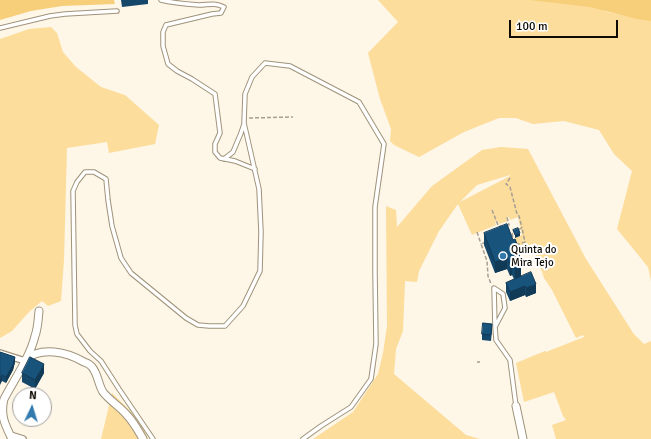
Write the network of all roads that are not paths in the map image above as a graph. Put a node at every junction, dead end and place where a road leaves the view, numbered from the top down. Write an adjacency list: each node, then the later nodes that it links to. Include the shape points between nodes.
1 (161, 0): 5 (lane, via 200,5 216,4 224,7 221,13 166,25 163,32 163,46 168,64 215,94 220,133 215,144 215,152)
2 (117, 11): 3 (lane, via 50,16)
3 (0, 28)
4 (244, 123): 5 (lane, via 233,152); 6 (lane); 19 (lane, via 245,94 252,77 265,64 290,66 359,102 384,144 375,208 376,344 371,379 351,407)
5 (224, 159): 6 (lane)
6 (255, 170): 18 (lane, via 261,225 260,271 242,306 225,326 198,325 131,273 121,258 114,232 106,178 94,172 85,172 73,192 77,334 101,360)
7 (505, 289): 8 (lane)
8 (499, 291): 10 (lane, via 503,294 505,308); 10 (lane, via 494,288)
9 (39, 311): 12 (street, via 36,336)
10 (495, 327): 14 (lane, via 496,340 510,360)
11 (0, 353): 12 (street)
12 (25, 360): 13 (street); 17 (street, via 35,354 62,353 91,365 103,392 126,414)
13 (1, 405): 15 (street)
14 (516, 406): 20 (street)
15 (11, 437): 16 (street)
16 (23, 439)
17 (143, 439)
18 (153, 439)
19 (303, 439)
20 (523, 439)

